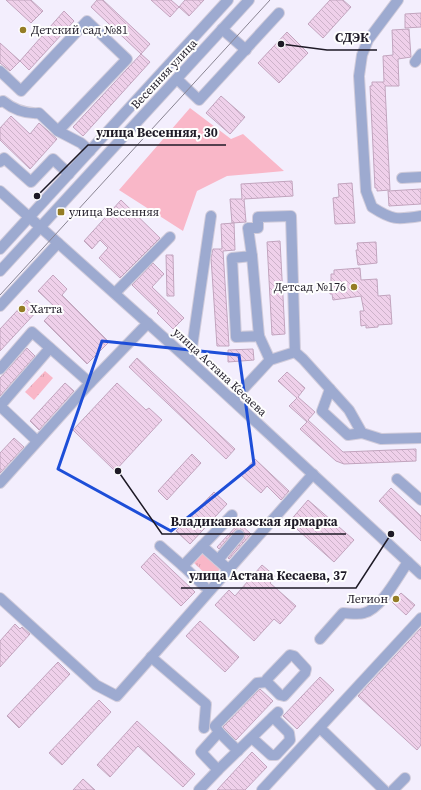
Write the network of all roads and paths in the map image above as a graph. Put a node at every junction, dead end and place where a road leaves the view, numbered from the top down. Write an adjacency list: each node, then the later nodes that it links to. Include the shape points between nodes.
1 (228, 0): 11 (street, Весенняя улица)
2 (249, 0): 5 (street, Весенняя улица)
3 (398, 0): 18 (street, via 368,40 362,55 359,76 366,191 372,207 388,217)
4 (279, 13): 6 (street)
5 (222, 30): 6 (street); 8 (street, Весенняя улица)
6 (246, 50): 8 (street, via 199,100)
7 (0, 71): 10 (street, via 22,91 87,21 127,59)
8 (177, 79): 20 (street, Весенняя улица)
9 (0, 102): 10 (street, via 3,101 11,108 29,114 39,113)
10 (58, 131): 11 (street, via 82,143)
11 (90, 151): 13 (street, Весенняя улица)
12 (0, 162): 13 (street, via 4,158 31,182 53,159)
13 (69, 174): 19 (street, Весенняя улица)
14 (421, 177): 15 (street)
15 (402, 178)
16 (0, 191): 19 (street, улица Астана Кесаева)
17 (212, 216): 33 (street)
18 (421, 216)
19 (30, 217): 20 (street, улица Астана Кесаева); 23 (street, Весенняя улица)
20 (40, 227): 22 (street, улица Астана Кесаева); 25 (street, Весенняя улица)
21 (170, 238): 26 (street)
22 (58, 242): 26 (street, улица Астана Кесаева); 27 (street)
23 (0, 249)
24 (252, 256): 29 (street); 29 (street, via 232,258 236,337); 31 (street, via 248,228 258,228 258,217 291,216)
25 (0, 271)
26 (115, 293): 28 (street, улица Астана Кесаева)
27 (0, 306)
28 (148, 323): 33 (street, улица Астана Кесаева); 35 (street)
29 (259, 336): 32 (street)
30 (50, 348): 34 (street, via 32,332); 35 (street); 38 (street)
31 (295, 352): 32 (street); 36 (street)
32 (270, 360): 37 (street)
33 (190, 361): 37 (street, улица Астана Кесаева)
34 (0, 369)
35 (90, 383): 41 (street)
36 (330, 389): 39 (street, via 349,410); 39 (street, via 322,411 348,435)
37 (233, 400): 42 (street, улица Астана Кесаева)
38 (0, 406): 41 (street)
39 (362, 433): 40 (street, via 381,439)
40 (421, 438)
41 (37, 441): 44 (street)
42 (313, 474): 51 (street, улица Астана Кесаева); 53 (street)
43 (397, 479): 45 (street)
44 (0, 483)
45 (421, 500)
46 (232, 515): 49 (street)
47 (239, 535): 50 (street)
48 (160, 546): 52 (street)
49 (202, 546): 50 (street); 52 (street)
50 (218, 560): 53 (street)
51 (408, 562): 54 (street, улица Астана Кесаева); 58 (street, via 371,611 362,614 343,613)
52 (183, 566): 55 (street)
53 (228, 569): 59 (street)
54 (421, 574)
55 (204, 586)
56 (0, 598): 59 (street, via 96,685 117,696)
57 (421, 618): 62 (street)
58 (320, 639)
59 (151, 656): 61 (street, via 206,704)
60 (267, 682): 63 (street, via 258,683 215,726)
61 (204, 728)
62 (320, 728): 69 (street); 70 (street)
63 (219, 732): 65 (street); 66 (street, via 201,752)
64 (252, 738): 64 (street, via 270,755 276,755 290,740 289,734 276,715); 65 (street)
65 (238, 751): 66 (street)
66 (218, 770): 68 (street)
67 (404, 778): 71 (street)
68 (199, 790)
69 (262, 790)
70 (384, 790)
71 (393, 790)

